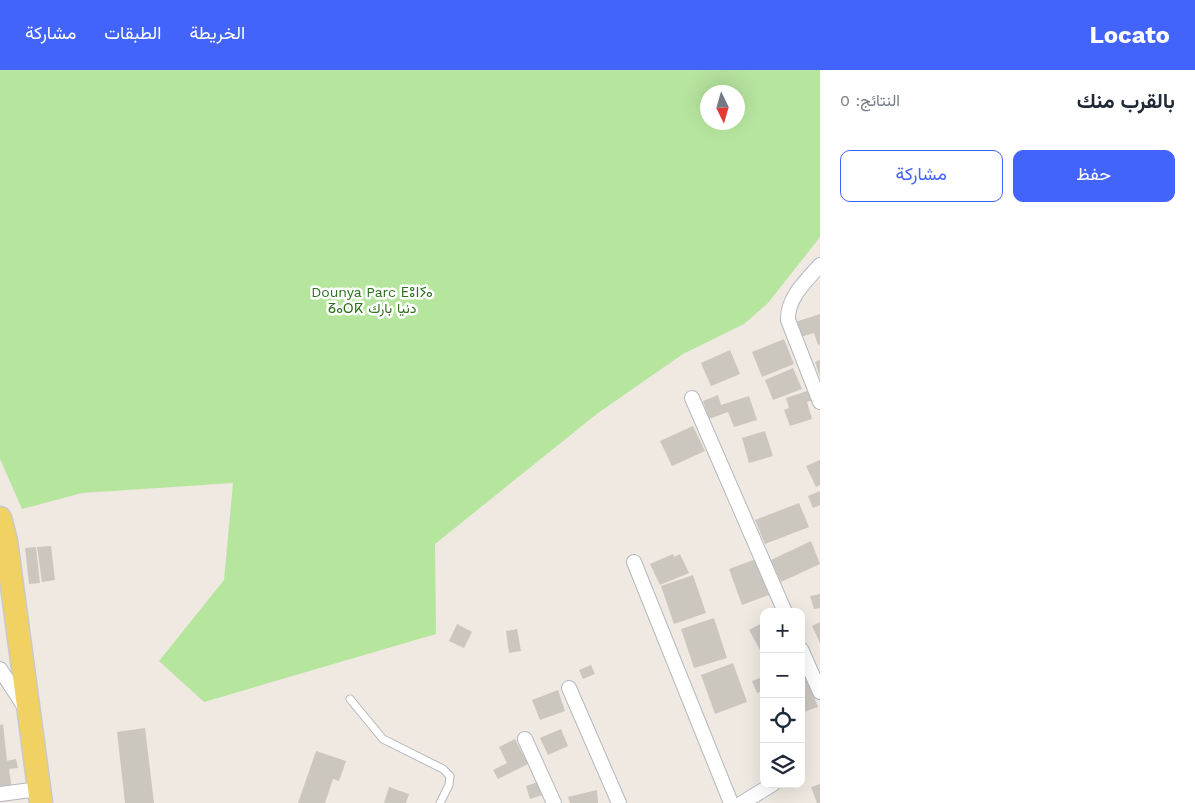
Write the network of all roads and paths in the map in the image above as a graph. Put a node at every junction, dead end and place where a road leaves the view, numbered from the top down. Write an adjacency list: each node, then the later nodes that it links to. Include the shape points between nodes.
1 (820, 265): 3 (street, via 788,308 788,320)
2 (692, 398): 6 (street)
3 (820, 402)
4 (0, 518): 12 (main road, via 6,541)
5 (634, 562): 20 (street)
6 (783, 608)
7 (803, 653): 10 (street)
8 (0, 669): 12 (street)
9 (569, 688): 19 (street)
10 (820, 692)
11 (350, 699): 17 (lane, via 383,738 443,769 450,776)
12 (28, 712): 16 (main road)
13 (525, 739): 18 (street)
14 (766, 788): 21 (street)
15 (0, 794): 16 (street)
16 (40, 796)
17 (440, 803)
18 (554, 803)
19 (620, 803)
20 (731, 803)
21 (742, 803)

